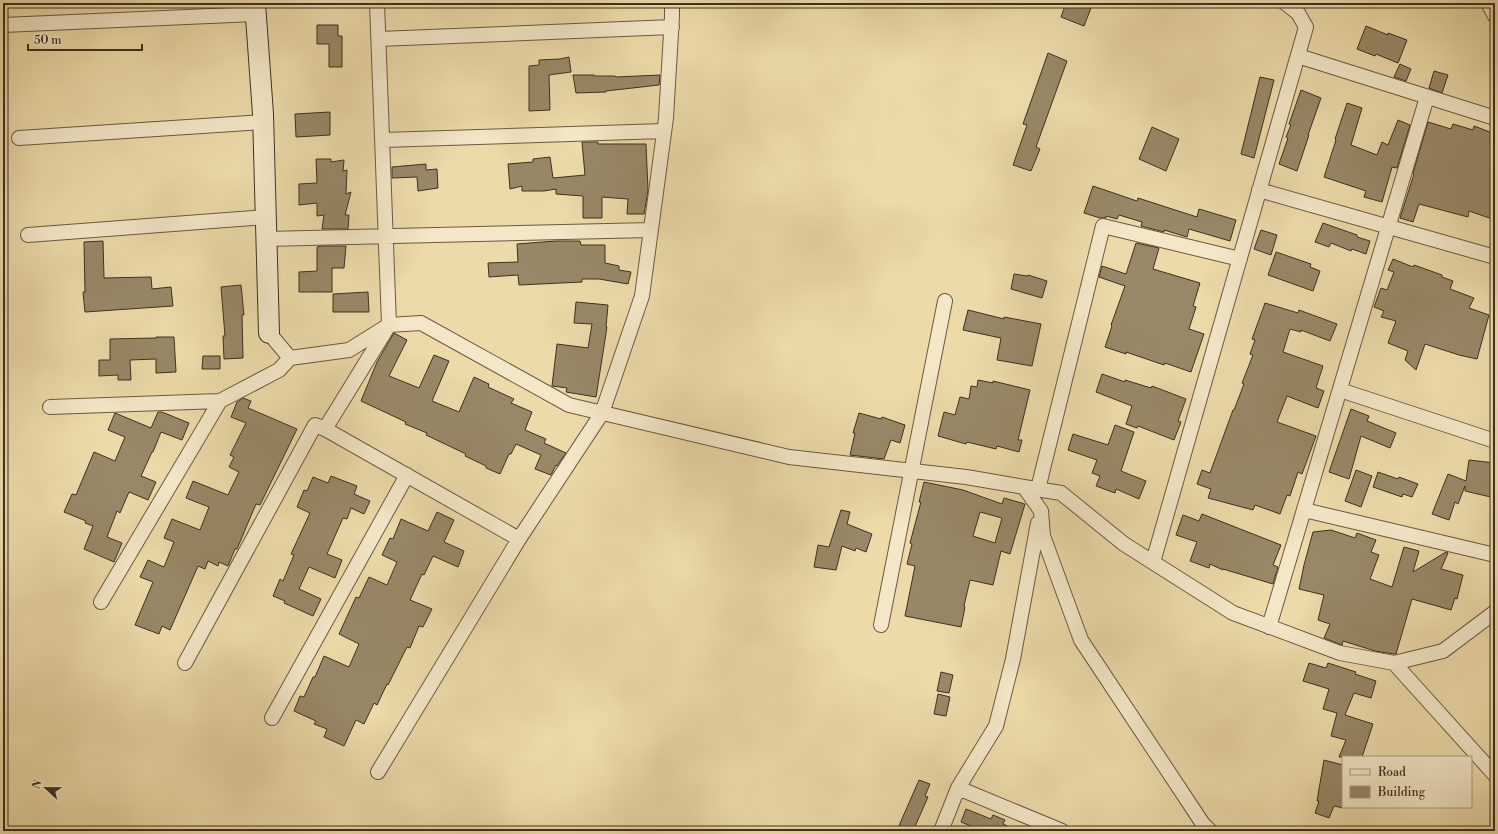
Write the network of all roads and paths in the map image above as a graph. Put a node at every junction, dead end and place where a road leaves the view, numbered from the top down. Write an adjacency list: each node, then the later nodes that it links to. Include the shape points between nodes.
1 (377, 3): 9 (street)
2 (672, 3): 8 (street)
3 (1285, 3): 10 (street, via 1298,13 1306,27)
4 (1488, 3): 6 (street)
5 (255, 9): 7 (street); 13 (street)
6 (1495, 16)
7 (3, 25)
8 (672, 27): 9 (street); 14 (street)
9 (379, 39): 16 (street)
10 (1298, 56): 11 (street); 17 (street)
11 (1427, 97): 12 (street); 19 (street)
12 (1495, 118)
13 (264, 122): 15 (street); 18 (street)
14 (664, 131): 16 (street); 20 (street)
15 (19, 138)
16 (383, 140): 22 (street)
17 (1259, 190): 19 (street); 25 (street)
18 (266, 217): 21 (street); 23 (street)
19 (1388, 226): 24 (street); 30 (street)
20 (651, 230): 22 (street); 33 (street, via 642,296)
21 (28, 235)
22 (387, 236): 23 (street); 27 (street)
23 (266, 239): 28 (street)
24 (1495, 256)
25 (1240, 259): 39 (street, via 1103,226); 44 (street)
26 (945, 301): 36 (street)
27 (389, 325): 29 (street, via 348,350); 33 (street, via 421,323 569,405); 34 (street)
28 (269, 333): 29 (street)
29 (290, 358): 31 (street, via 279,370)
30 (1340, 390): 35 (street); 40 (street)
31 (220, 401): 32 (street); 45 (street)
32 (50, 407)
33 (602, 413): 36 (street, via 789,457); 42 (street)
34 (325, 428): 37 (street); 49 (street, via 315,426)
35 (1495, 441)
36 (911, 471): 38 (street); 47 (street)
37 (407, 475): 42 (street); 51 (street)
38 (1024, 487): 39 (street); 41 (street)
39 (1038, 489): 44 (street, via 1061,493 1124,544)
40 (1304, 510): 43 (street); 48 (street)
41 (1041, 511): 54 (street, via 1013,659 996,726); 58 (street, via 1043,536 1081,640)
42 (519, 539): 52 (street)
43 (1495, 555)
44 (1152, 562): 48 (street, via 1233,613)
45 (101, 602)
46 (1495, 612): 50 (street, via 1443,651)
47 (881, 624)
48 (1269, 626): 50 (street, via 1340,652)
49 (185, 663)
50 (1394, 663): 53 (street)
51 (272, 718)
52 (378, 772)
53 (1495, 775)
54 (958, 788): 55 (street); 56 (street)
55 (1032, 825): 57 (street)
56 (941, 831)
57 (1062, 831)
58 (1210, 831)

